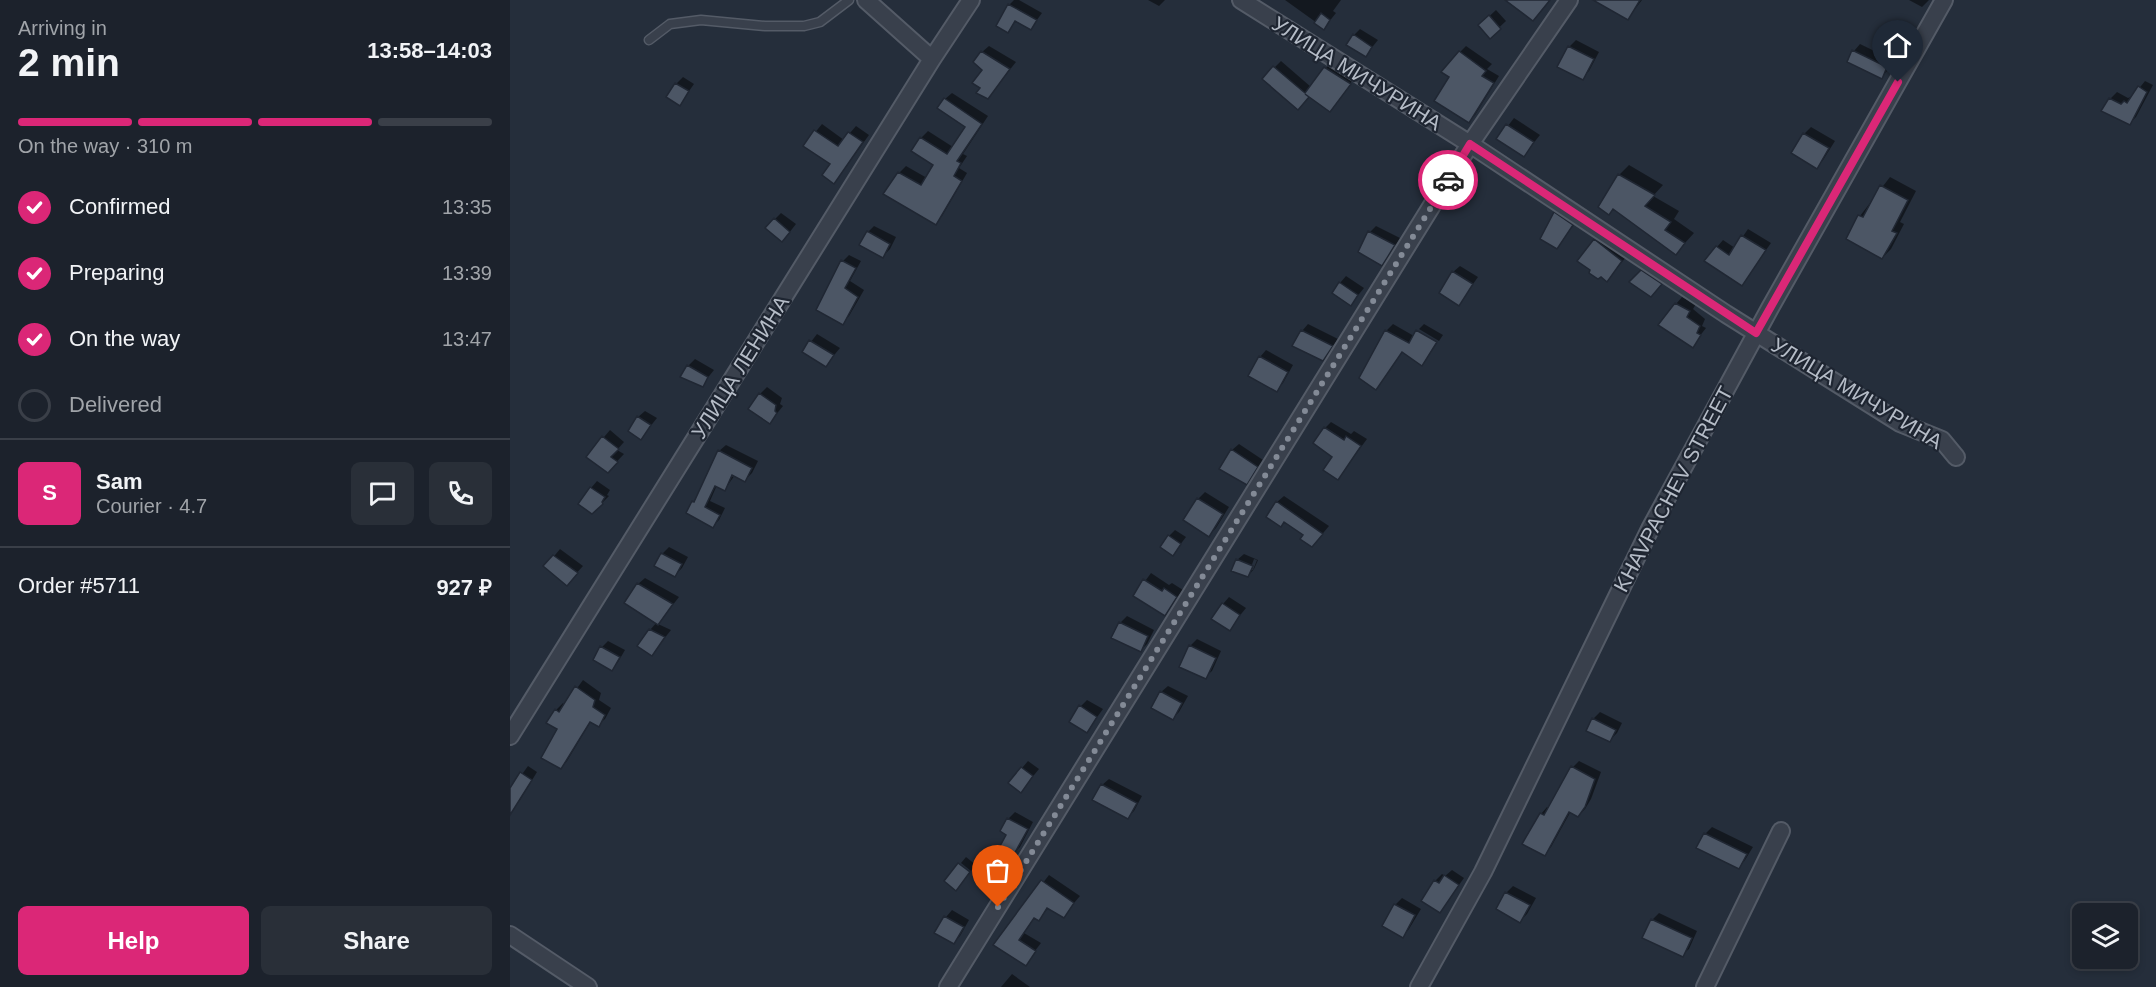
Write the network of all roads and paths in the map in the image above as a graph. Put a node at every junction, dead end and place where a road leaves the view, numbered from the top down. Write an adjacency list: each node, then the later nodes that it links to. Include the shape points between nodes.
1 (849, 0): 7 (lane, via 820,22 804,26 701,20 670,24)
2 (867, 0): 8 (street)
3 (970, 0): 8 (street, УЛИЦА ЛЕНИНА)
4 (1241, 0): 9 (street, УЛИЦА МИЧУРИНА)
5 (1569, 0): 9 (street)
6 (1944, 0): 10 (street, KHAVPACHEV STREET)
7 (649, 40)
8 (932, 59): 12 (street, УЛИЦА ЛЕНИНА)
9 (1470, 144): 10 (street, УЛИЦА МИЧУРИНА); 16 (street)
10 (1756, 333): 11 (street, УЛИЦА МИЧУРИНА, via 1900,423 1942,440); 17 (street, KHAVPACHEV STREET, via 1651,527 1483,872)
11 (1956, 458)
12 (510, 736)
13 (1781, 831): 18 (street)
14 (510, 935): 15 (street)
15 (588, 987)
16 (948, 987)
17 (1419, 987)
18 (1705, 987)

